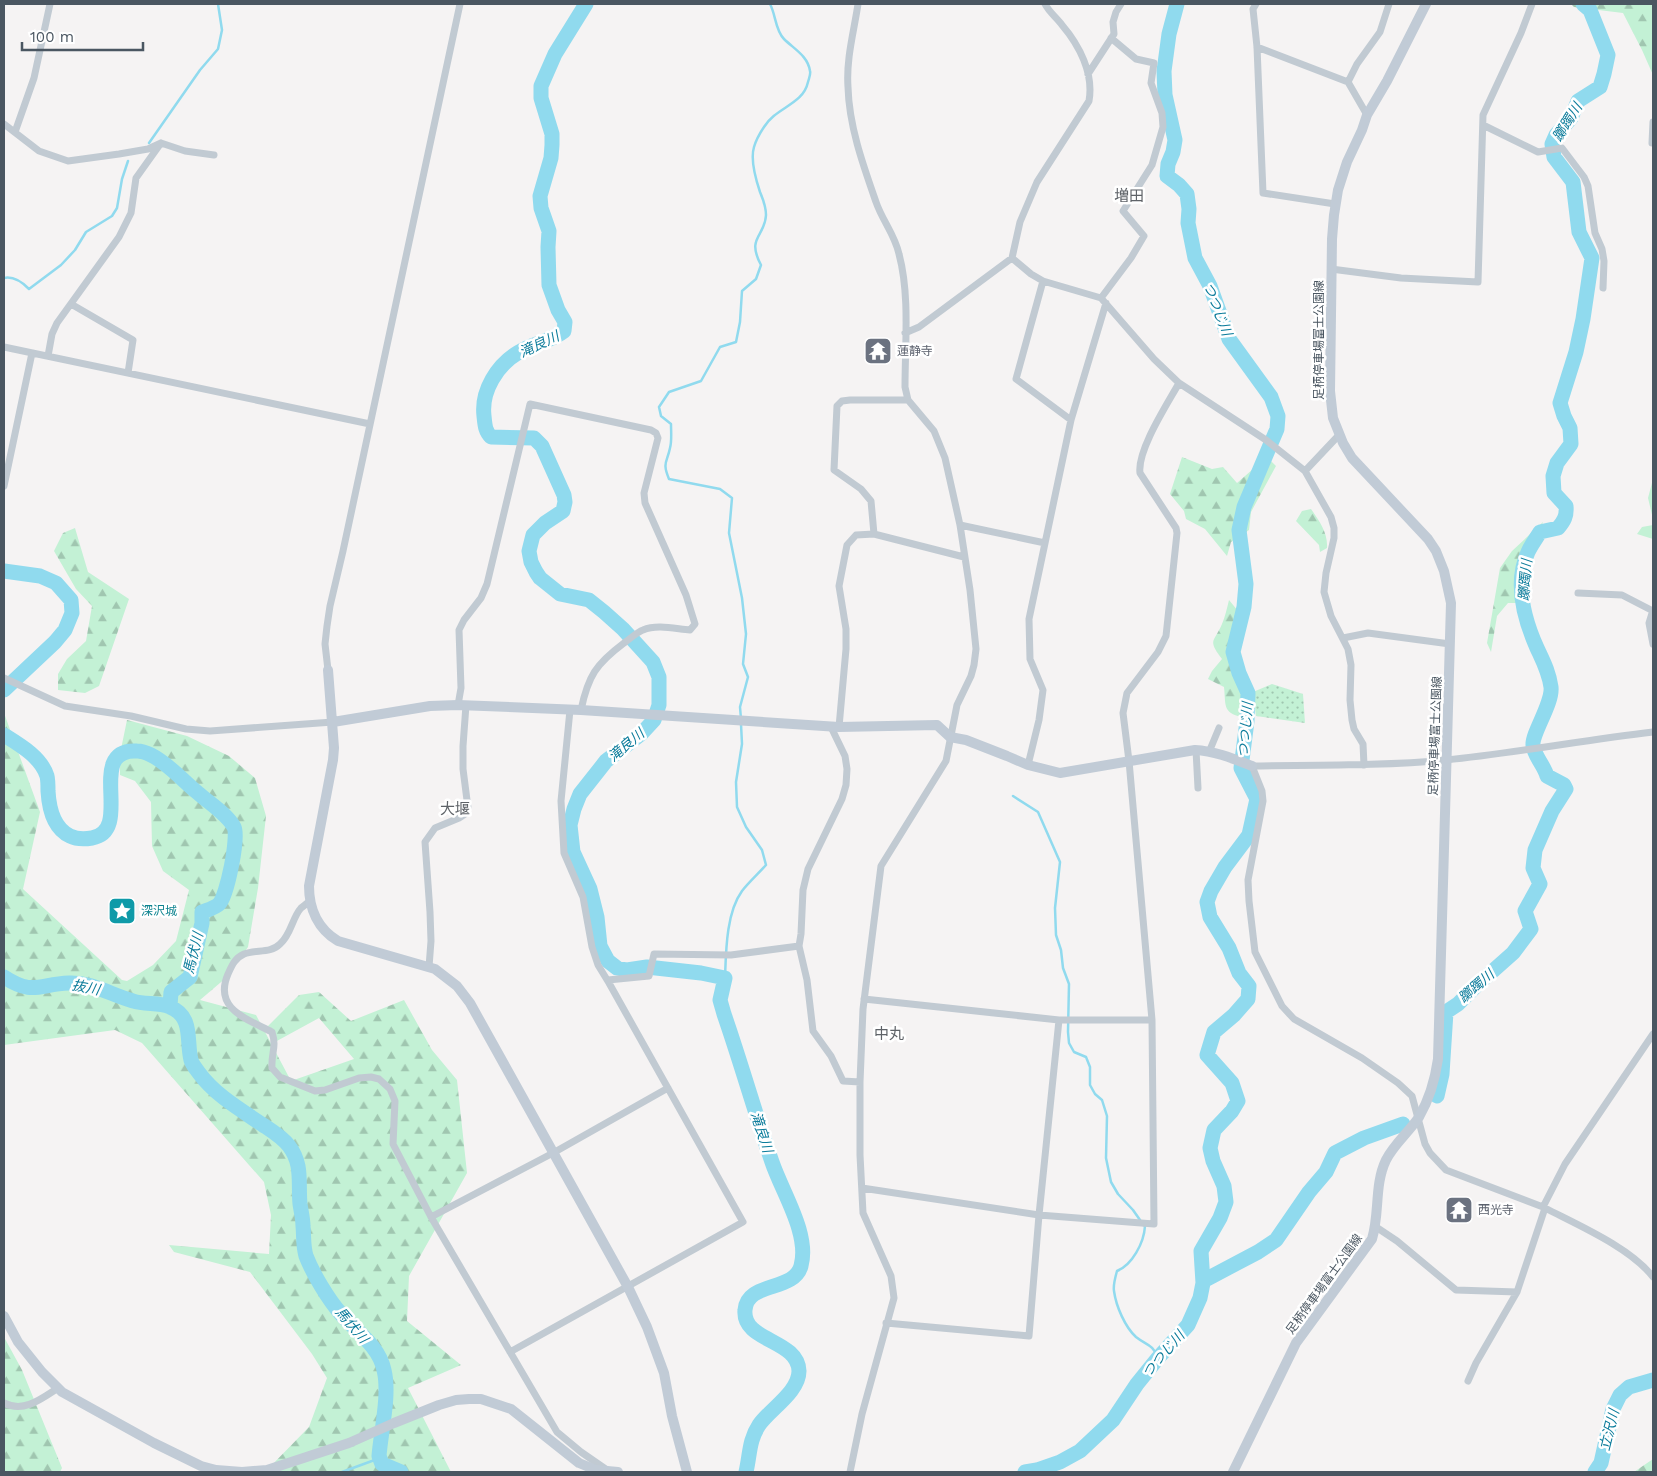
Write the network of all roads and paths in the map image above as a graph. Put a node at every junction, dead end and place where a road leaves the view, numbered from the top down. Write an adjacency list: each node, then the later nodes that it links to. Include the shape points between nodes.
1 (50, 4): 18 (street, via 34,78)
2 (460, 4): 37 (street)
3 (858, 4): 29 (street, via 848,67 850,112 878,208 897,244 903,272)
4 (1045, 4): 12 (street, via 1072,36)
5 (1121, 4): 10 (street, via 1113,22)
6 (1256, 4): 11 (street, via 1253,9)
7 (1389, 4): 13 (street, via 1380,32)
8 (1426, 4): 14 (street, 足柄停車場富士公園線)
9 (1532, 4): 17 (street, via 1483,115)
10 (1112, 38): 12 (street); 27 (street, via 1136,59 1154,64 1151,83 1162,113 1163,126 1152,165 1123,211 1144,236)
11 (1257, 47): 13 (street); 22 (street, via 1263,193)
12 (1088, 74): 23 (street, via 1089,100 1037,182 1020,222)
13 (1348, 82): 14 (street)
14 (1367, 115): 22 (street, 足柄停車場富士公園線, via 1346,162)
15 (1653, 122): 20 (street)
16 (4, 124): 18 (street)
17 (1483, 125): 24 (street, via 1478,282 1401,278); 26 (street, via 1538,152 1562,148 1584,177 1595,233 1602,249)
18 (15, 132): 19 (street, via 39,152 68,161 148,149)
19 (162, 143): 21 (street, via 185,151); 28 (street, via 136,178 127,223)
20 (1652, 143)
21 (214, 154)
22 (1335, 204): 24 (street, 足柄停車場富士公園線)
23 (1012, 258): 25 (street); 29 (street, via 919,327)
24 (1331, 269): 38 (street, 足柄停車場富士公園線, via 1330,391)
25 (1043, 281): 27 (street); 36 (street, via 1016,379)
26 (1603, 288)
27 (1103, 300): 34 (street, via 1141,345); 36 (street)
28 (71, 304): 32 (street, via 52,334); 33 (street, via 133,340)
29 (905, 333): 35 (street)
30 (4, 346): 31 (street)
31 (32, 353): 32 (street); 40 (street)
32 (48, 356): 33 (street)
33 (128, 373): 37 (street)
34 (1180, 383): 39 (street, via 1266,440); 61 (street, via 1150,435 1139,467 1177,533 1166,636 1124,702)
35 (908, 400): 41 (street, via 942,447); 42 (street, via 850,400 837,406 834,470 861,488 871,501)
36 (1071, 420): 43 (street)
37 (370, 424): 50 (street, via 330,606 326,644)
38 (1339, 435): 39 (street); 48 (street, 足柄停車場富士公園線, via 1352,458 1439,556 1451,603)
39 (1305, 471): 47 (street, via 1334,528 1324,592 1331,616)
40 (4, 486)
41 (960, 525): 43 (street); 44 (street)
42 (874, 534): 44 (street); 55 (street, via 856,535 847,545 838,586 846,621 846,649)
43 (1045, 543): 64 (street, via 1029,619 1030,659 1043,690)
44 (964, 557): 58 (street, via 976,649 971,676 957,705)
45 (1578, 593): 46 (street, via 1622,595)
46 (1653, 610): 49 (street, via 1650,623)
47 (1343, 638): 48 (street, via 1368,633); 65 (street, via 1351,665 1350,700 1354,729 1363,744)
48 (1450, 644): 62 (street, 足柄停車場富士公園線)
49 (1653, 644)
50 (328, 670): 54 (street)
51 (4, 678): 54 (street, via 65,706 131,716 186,729 210,731)
52 (462, 705): 53 (street); 53 (street, via 459,630 487,584 530,404 656,433 658,438 644,493 645,503 686,595 695,624 690,630 654,627 642,630 605,658); 54 (street, via 430,706); 69 (street, via 463,770 468,808 459,818 435,828 425,842 431,941)
53 (575, 710): 55 (street); 70 (street, via 561,801 564,853 583,897 592,948)
54 (333, 722): 67 (street, via 333,760 311,872)
55 (834, 727): 58 (street, via 937,725); 68 (street, via 845,756 846,785 808,868)
56 (1219, 728): 60 (street)
57 (1653, 732): 62 (street)
58 (950, 738): 64 (street, via 966,740); 71 (street, via 946,761 881,866)
59 (1196, 750): 60 (street); 61 (street); 66 (street)
60 (1209, 752): 63 (street)
61 (1129, 760): 64 (street, via 1060,773); 73 (street)
62 (1446, 760): 65 (street); 77 (street, 足柄停車場富士公園線, via 1438,1059 1433,1087)
63 (1246, 764): 65 (street); 77 (street, via 1262,791 1263,801 1248,880 1255,952 1282,1006 1294,1019 1398,1082 1412,1096)
64 (1028, 765)
65 (1364, 765)
66 (1198, 788)
67 (310, 901): 69 (street, via 323,928 338,941); 82 (street, via 300,909 280,944 269,951 246,953 235,959 227,976 225,1000 233,1011 272,1032 276,1042 272,1068 280,1077 314,1091 372,1077 390,1090 395,1101 393,1144)
68 (799, 946): 70 (street, via 724,955 654,954 649,976); 75 (street, via 813,1031 831,1056 843,1082)
69 (429, 968): 78 (street, via 447,977 470,1003)
70 (608, 980): 76 (street)
71 (864, 999): 72 (street); 75 (street)
72 (1059, 1020): 73 (street); 81 (street)
73 (1152, 1020): 81 (street, via 1154,1224)
74 (1653, 1034): 80 (street, via 1565,1164)
75 (860, 1082): 79 (street)
76 (668, 1088): 78 (street); 85 (street, via 743,1222)
77 (1418, 1117): 80 (street, via 1425,1144 1446,1170); 83 (street, 足柄停車場富士公園線, via 1386,1160 1378,1181)
78 (553, 1152): 82 (street); 85 (street)
79 (862, 1188): 81 (street); 88 (street, via 863,1213 891,1276 894,1298)
80 (1544, 1207): 84 (street, via 1622,1249); 86 (street)
81 (1038, 1215): 88 (street, via 1029,1336)
82 (431, 1217): 89 (street)
83 (1376, 1227): 86 (street, via 1456,1290); 97 (street, 足柄停車場富士公園線, via 1372,1239 1296,1343)
84 (1653, 1277)
85 (628, 1287): 89 (street); 95 (street, via 664,1373)
86 (1517, 1292): 90 (street)
87 (4, 1316): 91 (street, via 18,1342)
88 (886, 1323): 96 (street)
89 (510, 1352): 94 (street, via 557,1432 581,1452)
90 (1468, 1381)
91 (58, 1388): 92 (street, via 37,1402 24,1406); 93 (street, via 154,1443)
92 (4, 1403)
93 (216, 1471): 94 (street, via 267,1470 349,1443 439,1405 456,1400 481,1399 511,1409 579,1462 596,1470)
94 (614, 1472)
95 (688, 1472)
96 (850, 1472)
97 (1232, 1472)

